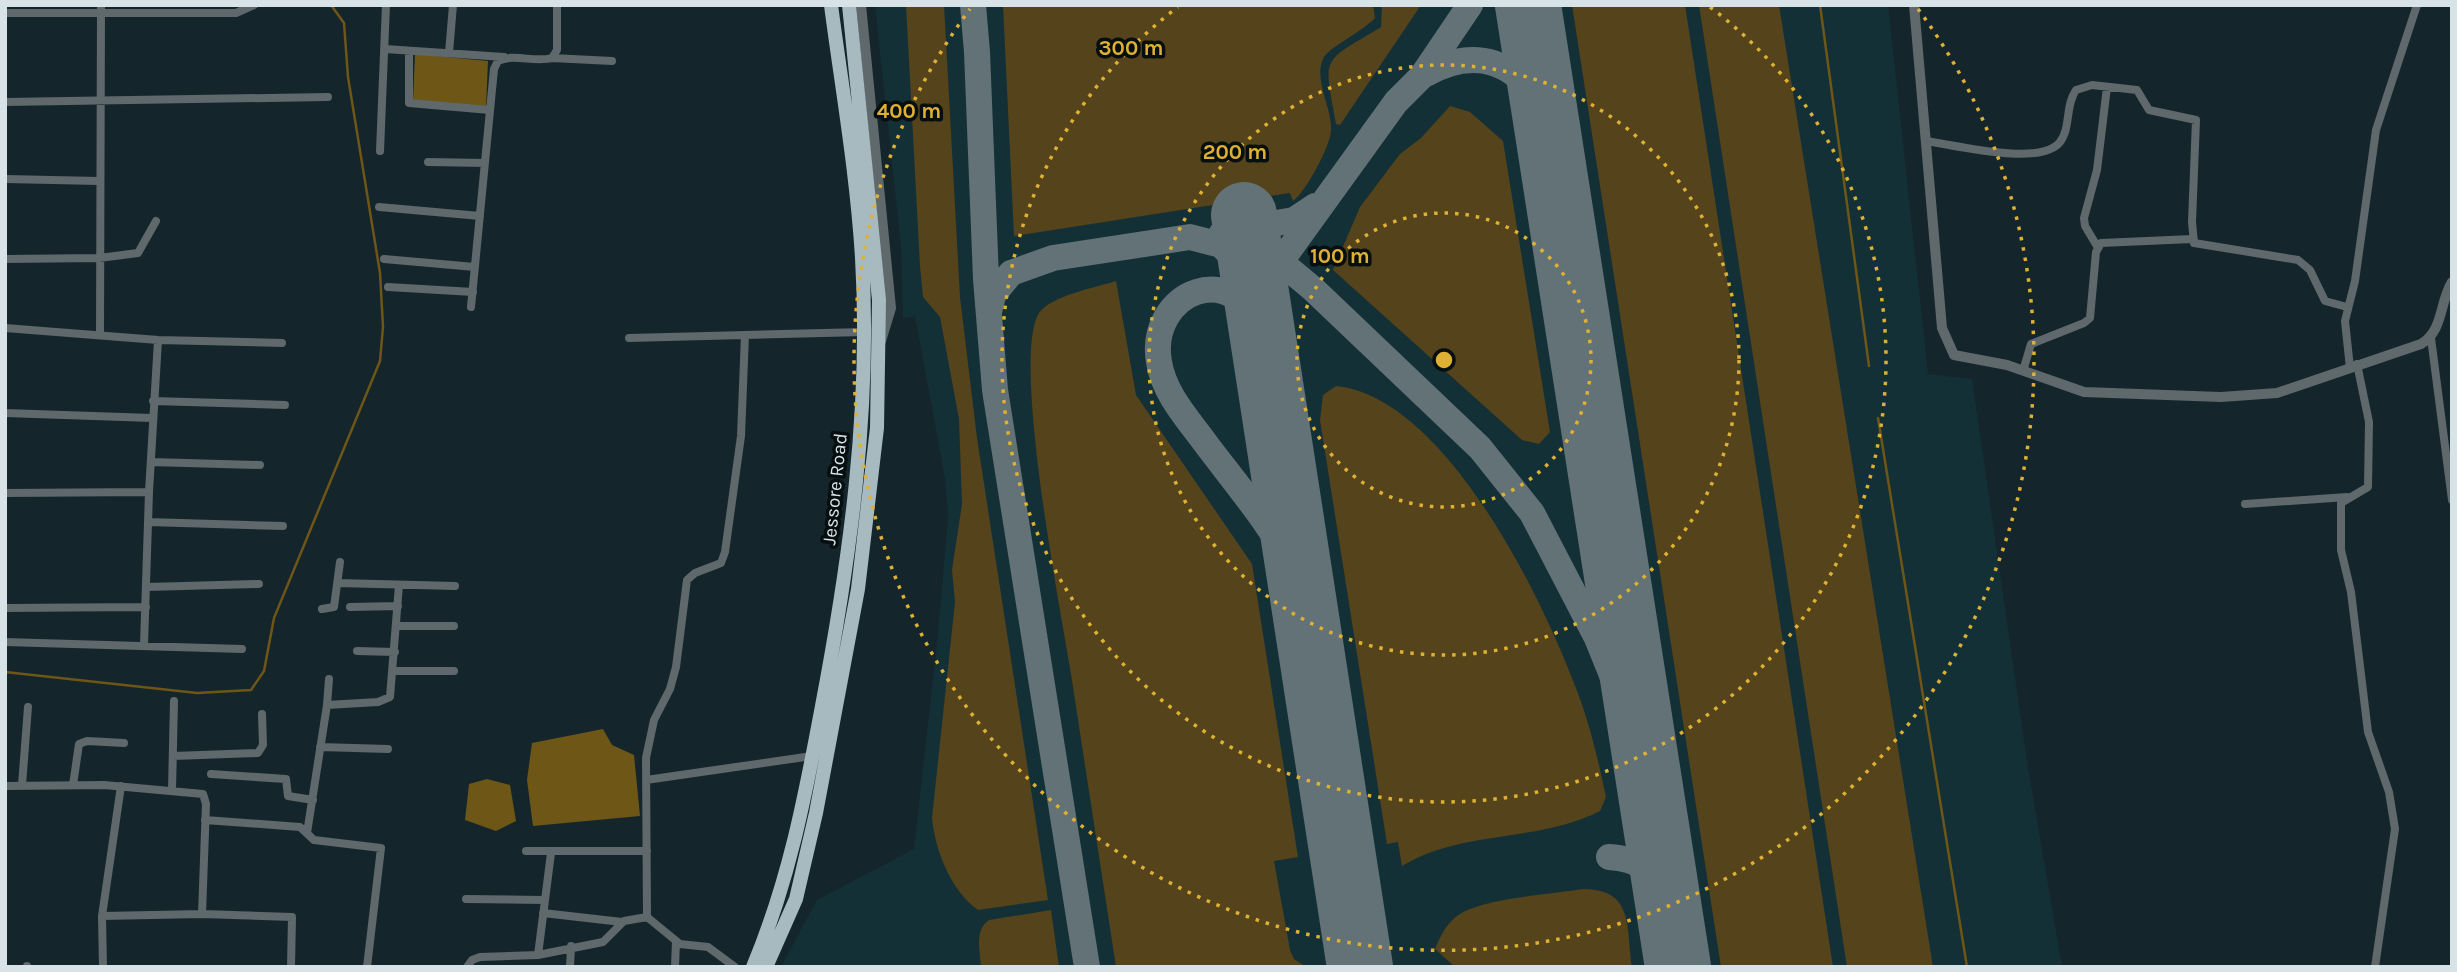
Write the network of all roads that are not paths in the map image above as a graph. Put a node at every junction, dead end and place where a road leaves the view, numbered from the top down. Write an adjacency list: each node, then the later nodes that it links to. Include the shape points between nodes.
1 (254, 5): 10 (street, via 236,13)
2 (386, 5): 12 (street)
3 (453, 5): 14 (street)
4 (557, 5): 16 (street)
5 (831, 5): 44 (highway, Jessore Road, via 862,257)
6 (849, 5): 51 (highway, via 875,241)
7 (861, 5): 51 (street, via 891,308)
8 (1914, 5): 23 (street)
9 (2417, 5): 42 (street, via 2376,130 2355,281)
10 (101, 9): 11 (street); 21 (street)
11 (5, 13)
12 (385, 49): 13 (street); 24 (street)
13 (409, 51): 14 (street); 22 (street, via 409,103)
14 (449, 53): 15 (street)
15 (505, 57): 16 (street); 22 (street, via 494,69)
16 (552, 58): 17 (street)
17 (612, 61)
18 (2107, 87): 23 (street, via 2076,90 2063,138 2045,153); 32 (street, via 2137,90 2155,113 2196,120); 33 (street, via 2097,170 2084,218)
19 (328, 97): 21 (street)
20 (5, 102): 21 (street)
21 (99, 103): 28 (street)
22 (490, 110): 26 (street)
23 (1926, 141): 53 (street, via 1942,328 1954,355)
24 (380, 151)
25 (428, 162): 26 (street)
26 (485, 163): 30 (street)
27 (5, 179): 28 (street)
28 (99, 181): 34 (street)
29 (379, 207): 30 (street)
30 (480, 216): 37 (street)
31 (156, 220): 34 (street, via 138,253)
32 (2192, 239): 33 (street); 42 (street, via 2197,244 2298,260 2310,270 2325,301)
33 (2097, 246): 53 (street, via 2088,321 2031,344)
34 (99, 258): 35 (street); 45 (street)
35 (5, 259)
36 (384, 260): 37 (street)
37 (475, 267): 40 (street)
38 (2452, 282): 48 (street, via 2443,296 2438,327)
39 (388, 287): 40 (street)
40 (473, 292): 41 (street)
41 (471, 307)
42 (2347, 307): 52 (street, via 2344,333)
43 (5, 328): 45 (street)
44 (864, 332): 46 (street); 96 (highway, Jessore Road, via 862,414 840,608)
45 (100, 335): 49 (street)
46 (745, 335): 47 (street); 98 (street, via 745,393 724,552 721,563 687,580 676,667 648,739)
47 (629, 338)
48 (2431, 338): 52 (street); 63 (street)
49 (158, 340): 50 (street); 54 (street)
50 (282, 343)
51 (880, 343): 129 (highway, via 876,439 843,673 796,900)
52 (2353, 366): 53 (street, via 2277,393 2221,397 2084,392); 62 (street, via 2369,422 2368,487)
53 (2023, 371)
54 (153, 401): 55 (street); 57 (street)
55 (285, 405)
56 (5, 413): 57 (street)
57 (152, 418): 58 (street)
58 (151, 462): 59 (street); 60 (street)
59 (260, 466)
60 (149, 492): 61 (street); 65 (street)
61 (5, 493)
62 (2347, 497): 64 (street); 130 (street, via 2340,511 2341,550 2351,592 2368,732 2389,792 2395,829)
63 (2452, 500)
64 (2245, 504)
65 (148, 522): 66 (street); 72 (street)
66 (283, 526)
67 (340, 562): 68 (street)
68 (338, 583): 70 (street); 77 (street, via 334,607)
69 (258, 584): 72 (street)
70 (400, 585): 71 (street); 73 (street)
71 (454, 586)
72 (146, 587): 74 (street)
73 (398, 606): 75 (street); 78 (street)
74 (146, 607): 76 (street); 81 (street)
75 (350, 607)
76 (5, 608)
77 (322, 609)
78 (397, 626): 79 (street); 84 (street)
79 (454, 626)
80 (5, 642): 81 (street)
81 (144, 645): 82 (street)
82 (242, 649)
83 (357, 651): 84 (street)
84 (395, 652): 85 (street)
85 (394, 671): 86 (street); 89 (street, via 387,700)
86 (454, 671)
87 (330, 679): 89 (street)
88 (174, 701): 95 (street)
89 (327, 705): 93 (street)
90 (28, 707): 99 (street)
91 (262, 714): 95 (street, via 263,745 258,753)
92 (124, 743): 100 (street, via 79,744)
93 (320, 747): 94 (street); 104 (street)
94 (388, 749)
95 (173, 756): 103 (street)
96 (813, 756): 98 (street); 128 (highway, Jessore Road, via 787,877)
97 (211, 774): 104 (street, via 286,779 288,796)
98 (646, 780): 108 (street)
99 (22, 785): 100 (street); 101 (street)
100 (73, 785): 102 (street)
101 (5, 786)
102 (121, 786): 103 (street); 114 (street)
103 (172, 790): 105 (street, via 205,796)
104 (313, 800): 106 (street)
105 (205, 820): 106 (street, via 300,827); 113 (street)
106 (307, 833): 123 (street, via 318,841 382,849)
107 (526, 851): 109 (street)
108 (647, 851): 109 (street); 115 (street)
109 (551, 853): 111 (street)
110 (466, 899): 111 (street)
111 (544, 900): 112 (street)
112 (543, 913): 116 (street); 119 (street)
113 (202, 914): 114 (street); 122 (street, via 292,916)
114 (102, 916): 121 (street)
115 (648, 917): 116 (street); 117 (street)
116 (622, 922): 118 (street, via 603,942)
117 (676, 941): 126 (street); 127 (street, via 708,947)
118 (571, 946): 119 (street); 125 (street)
119 (538, 955): 120 (street)
120 (500, 962): 124 (street, via 476,958)
121 (103, 967)
122 (291, 967)
123 (367, 967)
124 (467, 967)
125 (570, 967)
126 (675, 967)
127 (735, 967)
128 (753, 967)
129 (766, 967)
130 (2375, 967)

